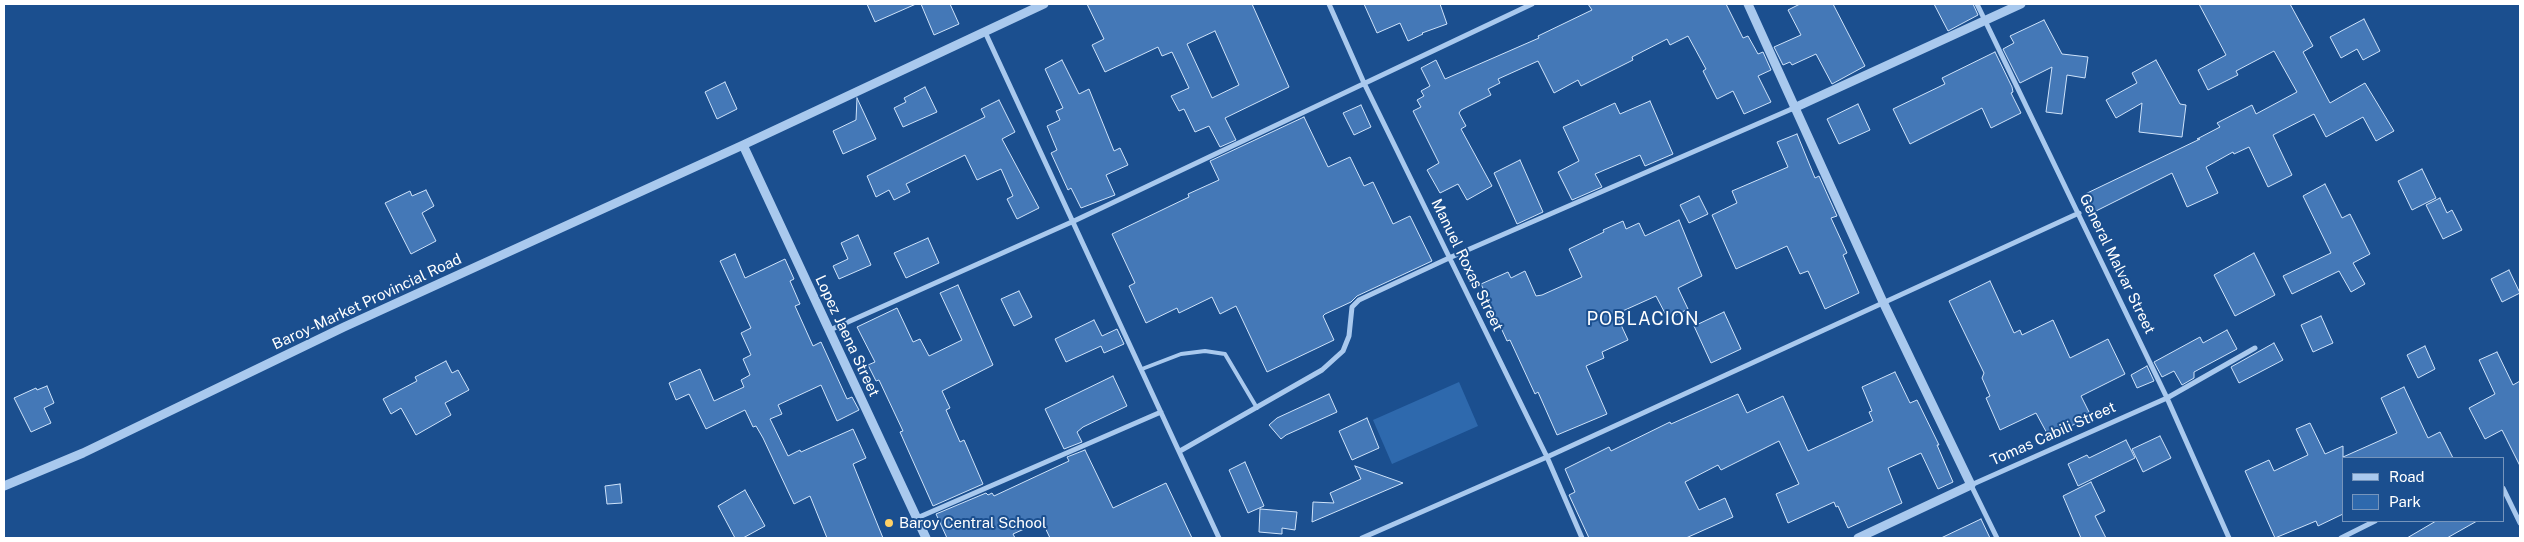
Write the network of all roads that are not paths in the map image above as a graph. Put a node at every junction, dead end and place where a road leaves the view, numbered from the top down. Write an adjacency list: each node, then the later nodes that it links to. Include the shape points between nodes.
1 (1044, 4): 8 (street, Baroy-Market Provincial Road)
2 (1329, 4): 9 (street, Manuel Roxas Street)
3 (1532, 4): 9 (street)
4 (1748, 4): 10 (street)
5 (1977, 4): 7 (street, General Malvar Street)
6 (2021, 4): 7 (street)
7 (1985, 20): 10 (street); 12 (street, General Malvar Street)
8 (985, 32): 11 (street, Baroy-Market Provincial Road); 13 (street)
9 (1364, 83): 13 (street); 14 (street, Manuel Roxas Street)
10 (1794, 108): 14 (street); 15 (street)
11 (743, 145): 16 (street, Lopez Jaena Street); 25 (street, Baroy-Market Provincial Road, via 362,318 83,453)
12 (2078, 213): 15 (street); 19 (street, General Malvar Street)
13 (1074, 221): 16 (street); 18 (street)
14 (1449, 258): 20 (street, via 1359,300 1352,307 1349,336 1343,351 1322,370); 23 (street, Manuel Roxas Street)
15 (1883, 302): 23 (street); 24 (street)
16 (830, 330): 27 (street, Lopez Jaena Street)
17 (2255, 348): 19 (street, Tomas Cabili Street)
18 (1142, 369): 20 (lane, via 1181,354 1204,351 1225,354); 21 (street)
19 (2167, 398): 24 (street, Tomas Cabili Street); 36 (street, General Malvar Street)
20 (1257, 408): 22 (street)
21 (1161, 412): 22 (street); 27 (street)
22 (1180, 451): 31 (street)
23 (1547, 458): 32 (street); 33 (street, Manuel Roxas Street)
24 (1971, 485): 34 (street, Tomas Cabili Street); 35 (street)
25 (4, 486)
26 (2504, 490): 29 (street)
27 (917, 518): 30 (street, Lopez Jaena Street)
28 (2374, 522): 37 (street)
29 (2520, 523)
30 (926, 538)
31 (1220, 538)
32 (1362, 538)
33 (1582, 538)
34 (1858, 538)
35 (1997, 538)
36 (2229, 538)
37 (2341, 538)

